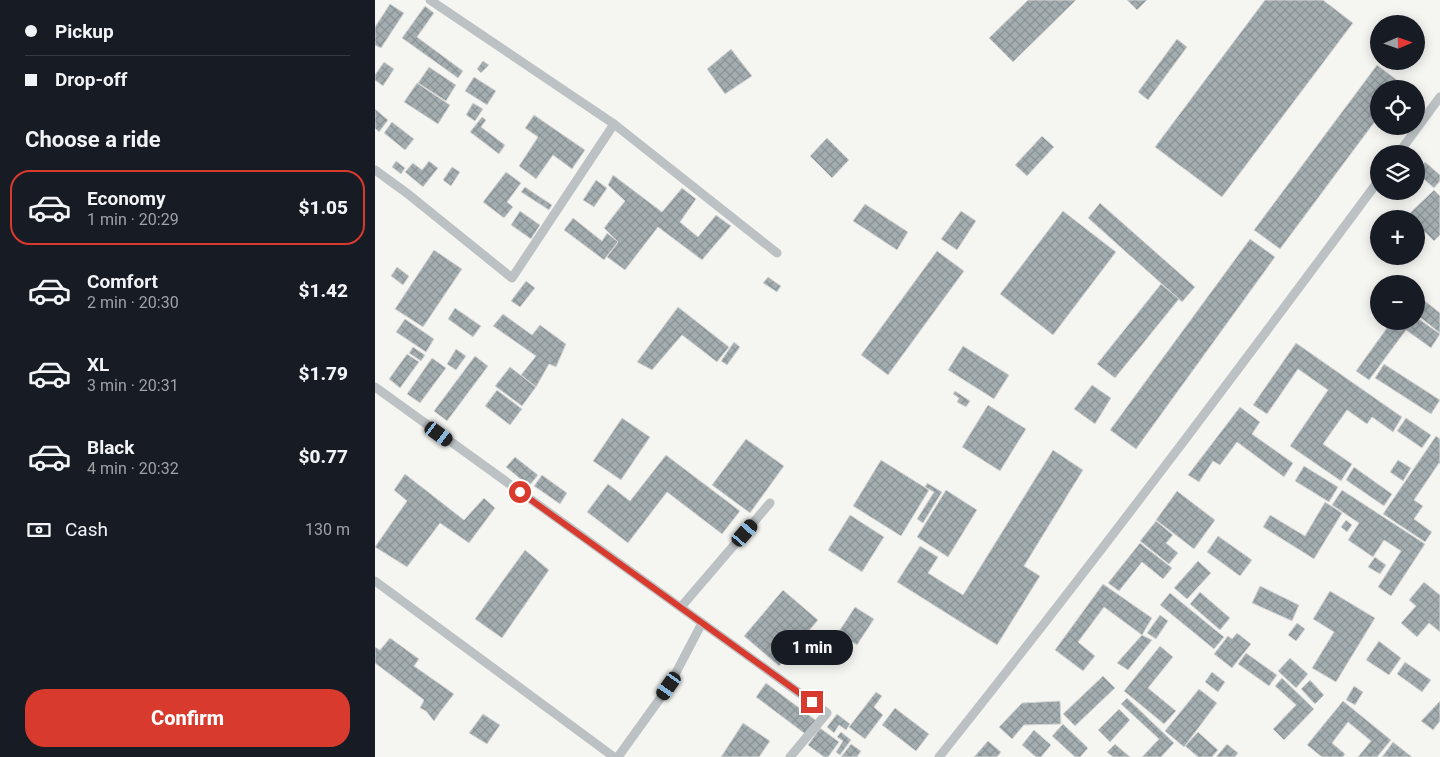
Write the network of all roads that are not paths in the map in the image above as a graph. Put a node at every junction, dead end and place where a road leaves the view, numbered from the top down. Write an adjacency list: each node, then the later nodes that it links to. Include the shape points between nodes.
1 (430, 0): 3 (street)
2 (1440, 97): 4 (street)
3 (614, 124): 5 (street, via 512,278); 7 (street)
4 (1405, 145)
5 (375, 170)
6 (1370, 192): 15 (street)
7 (777, 253)
8 (375, 388): 11 (street)
9 (770, 503): 11 (street)
10 (375, 581): 13 (street)
11 (681, 608): 12 (street)
12 (702, 623): 13 (street, via 669,686); 14 (street, via 827,713)
13 (616, 757)
14 (790, 757)
15 (939, 757)

